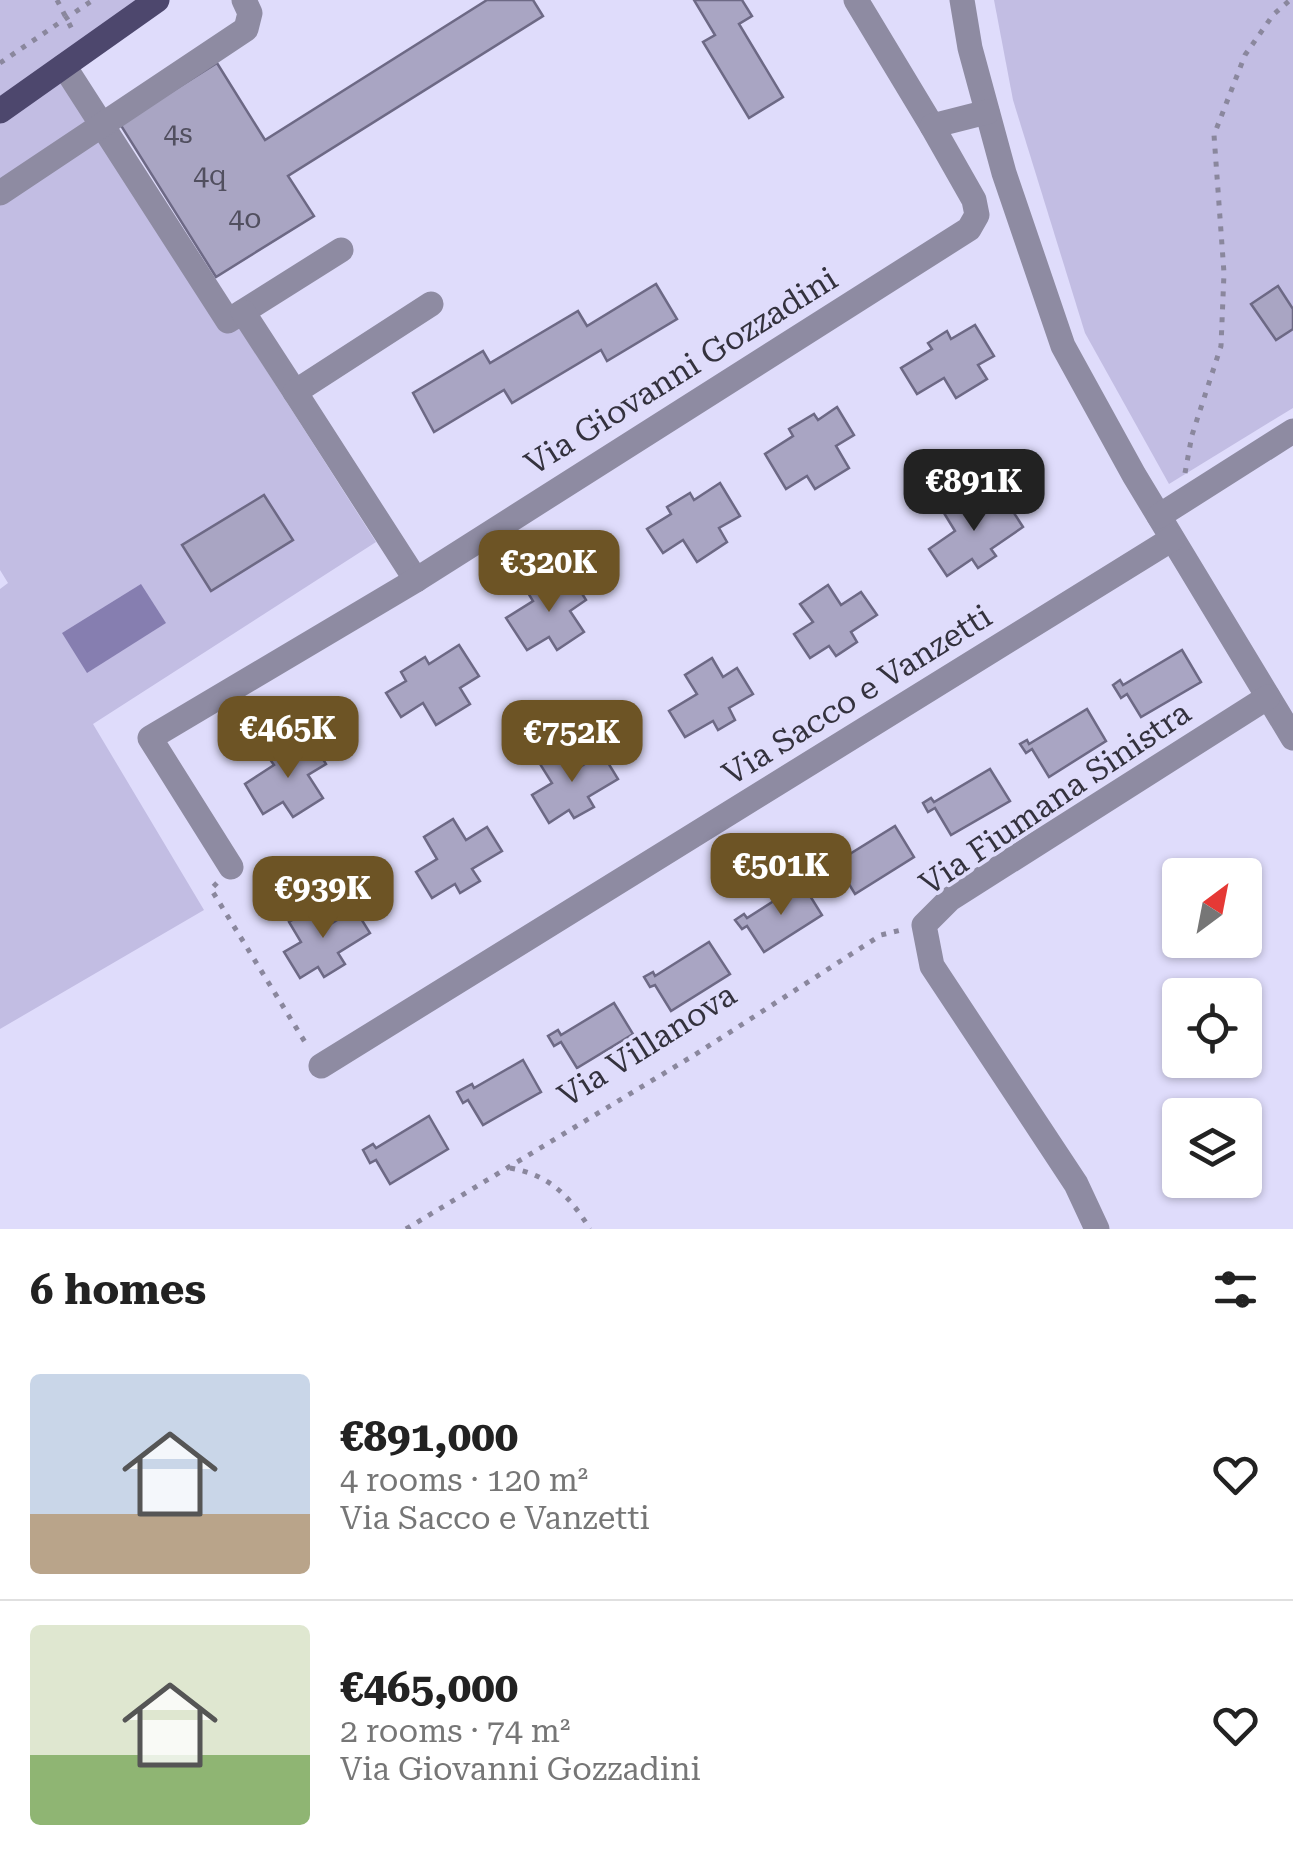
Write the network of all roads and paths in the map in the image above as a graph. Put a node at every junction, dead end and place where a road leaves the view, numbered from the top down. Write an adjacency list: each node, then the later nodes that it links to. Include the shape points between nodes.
1 (57, 0): 8 (path)
2 (94, 0): 8 (path)
3 (158, 0): 9 (main road)
4 (244, 0): 13 (street, via 250,13 246,29)
5 (856, 0): 14 (street)
6 (962, 0): 12 (street)
7 (1290, 0): 21 (path, via 1245,54 1214,135 1224,273 1221,346 1192,435)
8 (66, 18): 9 (path); 10 (path)
9 (74, 59): 11 (main road); 13 (street)
10 (0, 63)
11 (0, 111)
12 (987, 112): 14 (street); 22 (street, via 1063,346)
13 (102, 126): 15 (street); 18 (street, via 228,321)
14 (932, 126): 23 (street, Via Giovanni Gozzadini, via 974,200 977,214 968,229)
15 (0, 193)
16 (340, 250): 18 (street)
17 (431, 304): 19 (street)
18 (242, 312): 19 (street)
19 (296, 392): 23 (street)
20 (1293, 431): 21 (street, Via Sacco e Vanzetti)
21 (1183, 501): 22 (street, Via Sacco e Vanzetti)
22 (1166, 528): 24 (street); 28 (street, Via Sacco e Vanzetti)
23 (416, 580): 26 (street, Via Giovanni Gozzadini, via 150,738)
24 (1268, 697): 25 (street); 27 (street, Via Fiumana Sinistra, via 950,899)
25 (1293, 738)
26 (231, 868): 28 (path, via 212,890)
27 (924, 925): 29 (path, Via Villanova, via 882,935); 32 (street, Via Fiumana Sinistra, via 932,966 1076,1184)
28 (321, 1066)
29 (506, 1168): 30 (path, Via Villanova); 31 (path, via 538,1173 572,1200)
30 (406, 1229)
31 (590, 1229)
32 (1096, 1229)

